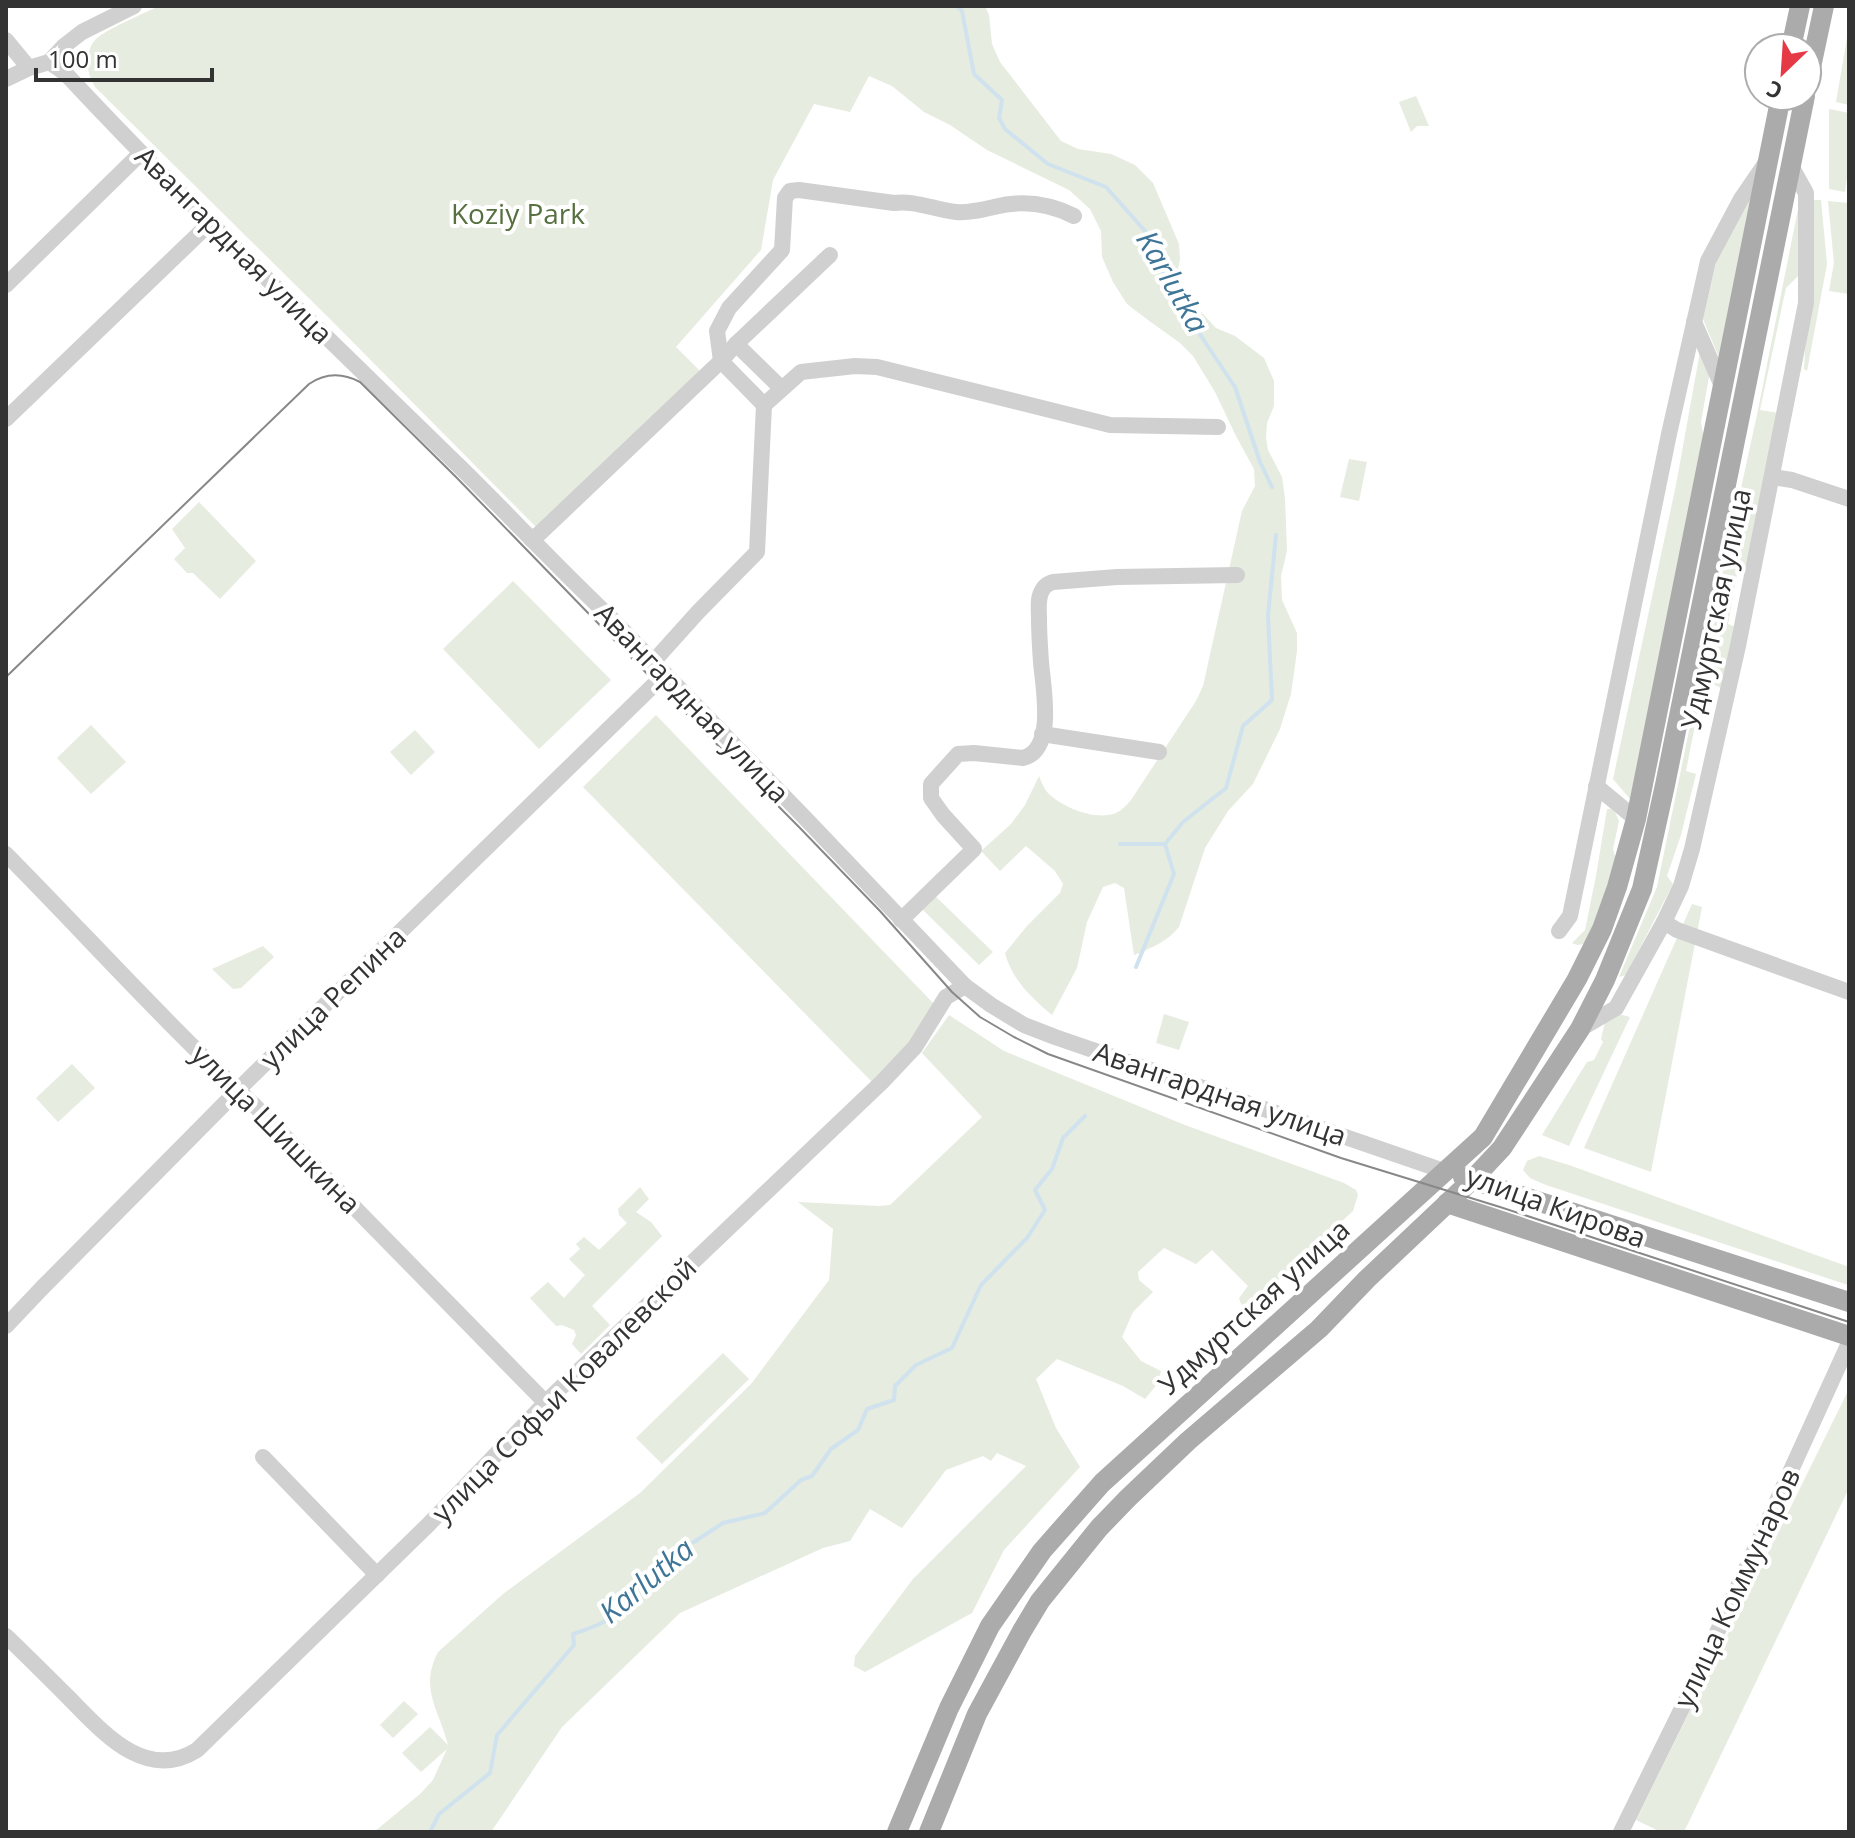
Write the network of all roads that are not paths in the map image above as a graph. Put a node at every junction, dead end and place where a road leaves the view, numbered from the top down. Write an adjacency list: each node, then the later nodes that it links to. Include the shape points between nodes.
1 (134, 6): 7 (street, via 82,32)
2 (1800, 6): 4 (main road)
3 (1824, 6): 5 (main road)
4 (1794, 32)
5 (1818, 32)
6 (6, 40): 8 (street)
7 (49, 62): 8 (street); 12 (street, Авангардная улица)
8 (29, 68): 9 (street)
9 (6, 79)
10 (1779, 112): 13 (main road, Удмуртская улица)
11 (1802, 112): 14 (main road, Удмуртская улица)
12 (141, 153): 16 (street, Авангардная улица); 18 (street)
13 (1770, 156): 19 (street, Удмуртская улица, via 1708,261); 22 (main road, Удмуртская улица)
14 (1791, 166): 27 (street, Удмуртская улица, via 1806,193 1806,303); 42 (main road, Удмуртская улица, via 1642,889)
15 (1074, 216): 21 (street, via 1023,202 957,212 906,201 790,191 785,198 782,250 729,308 717,331)
16 (209, 224): 25 (street); 29 (street, Авангардная улица)
17 (830, 255): 20 (street)
18 (6, 285)
19 (1694, 322): 22 (street); 34 (street, Удмуртская улица)
20 (736, 344): 21 (street); 23 (street)
21 (721, 361): 24 (street); 29 (street)
22 (1722, 386): 35 (main road, Удмуртская улица)
23 (781, 388): 24 (street); 26 (street, via 801,372 877,367 1110,425)
24 (764, 405): 31 (street, улица Репина, via 757,552 698,612)
25 (6, 419)
26 (1218, 427)
27 (1773, 477): 28 (street); 38 (street, Удмуртская улица, via 1692,849)
28 (1849, 499)
29 (531, 539): 31 (street, Авангардная улица)
30 (1237, 575): 32 (street, via 1117,577 1045,585 1038,605 1046,708)
31 (659, 668): 37 (street, Авангардная улица); 45 (street, улица Репина)
32 (1042, 734): 33 (street); 37 (street, via 1030,757 958,754 931,784 931,798 974,849)
33 (1159, 752)
34 (1596, 786): 35 (street); 39 (street, Удмуртская улица, via 1570,916)
35 (1636, 819): 43 (main road, Удмуртская улица, via 1602,929)
36 (6, 854): 45 (street, улица Шишкина)
37 (901, 920): 40 (street, Авангардная улица)
38 (1664, 922): 41 (street); 42 (street, Удмуртская улица, via 1616,1008)
39 (1559, 931)
40 (965, 986): 46 (street, Авангардная улица, via 1044,1033); 55 (street, улица Софьи Ковалевской, via 946,997 915,1047 882,1082)
41 (1849, 992)
42 (1580, 1029): 44 (main road, Удмуртская улица)
43 (1527, 1064): 44 (main road); 46 (main road, Удмуртская улица, via 1483,1137)
44 (1548, 1077): 47 (main road, Удмуртская улица, via 1502,1148)
45 (239, 1091): 52 (street, улица Репина); 55 (street, улица Шишкина)
46 (1444, 1171): 47 (main road, улица Кирова); 48 (main road, улица Кирова); 49 (main road, Удмуртская улица)
47 (1473, 1179): 48 (main road, Удмуртская улица); 51 (main road, улица Кирова)
48 (1447, 1203): 50 (main road, Удмуртская улица); 53 (main road, улица Кирова)
49 (1348, 1259): 50 (main road, via 1360,1260); 59 (main road, Удмуртская улица, via 1102,1483 1042,1551 990,1626)
50 (1367, 1279): 60 (main road, Удмуртская улица, via 1319,1329 1130,1496 1040,1601 977,1714)
51 (1849, 1302)
52 (6, 1326)
53 (1849, 1336)
54 (1849, 1343): 61 (street, улица Коммунаров)
55 (546, 1403): 57 (street, улица Софьи Ковалевской)
56 (263, 1457): 57 (street)
57 (377, 1575): 58 (street, улица Софьи Ковалевской, via 197,1750 178,1760 142,1757 115,1742)
58 (6, 1636)
59 (897, 1832)
60 (929, 1832)
61 (1621, 1832)

